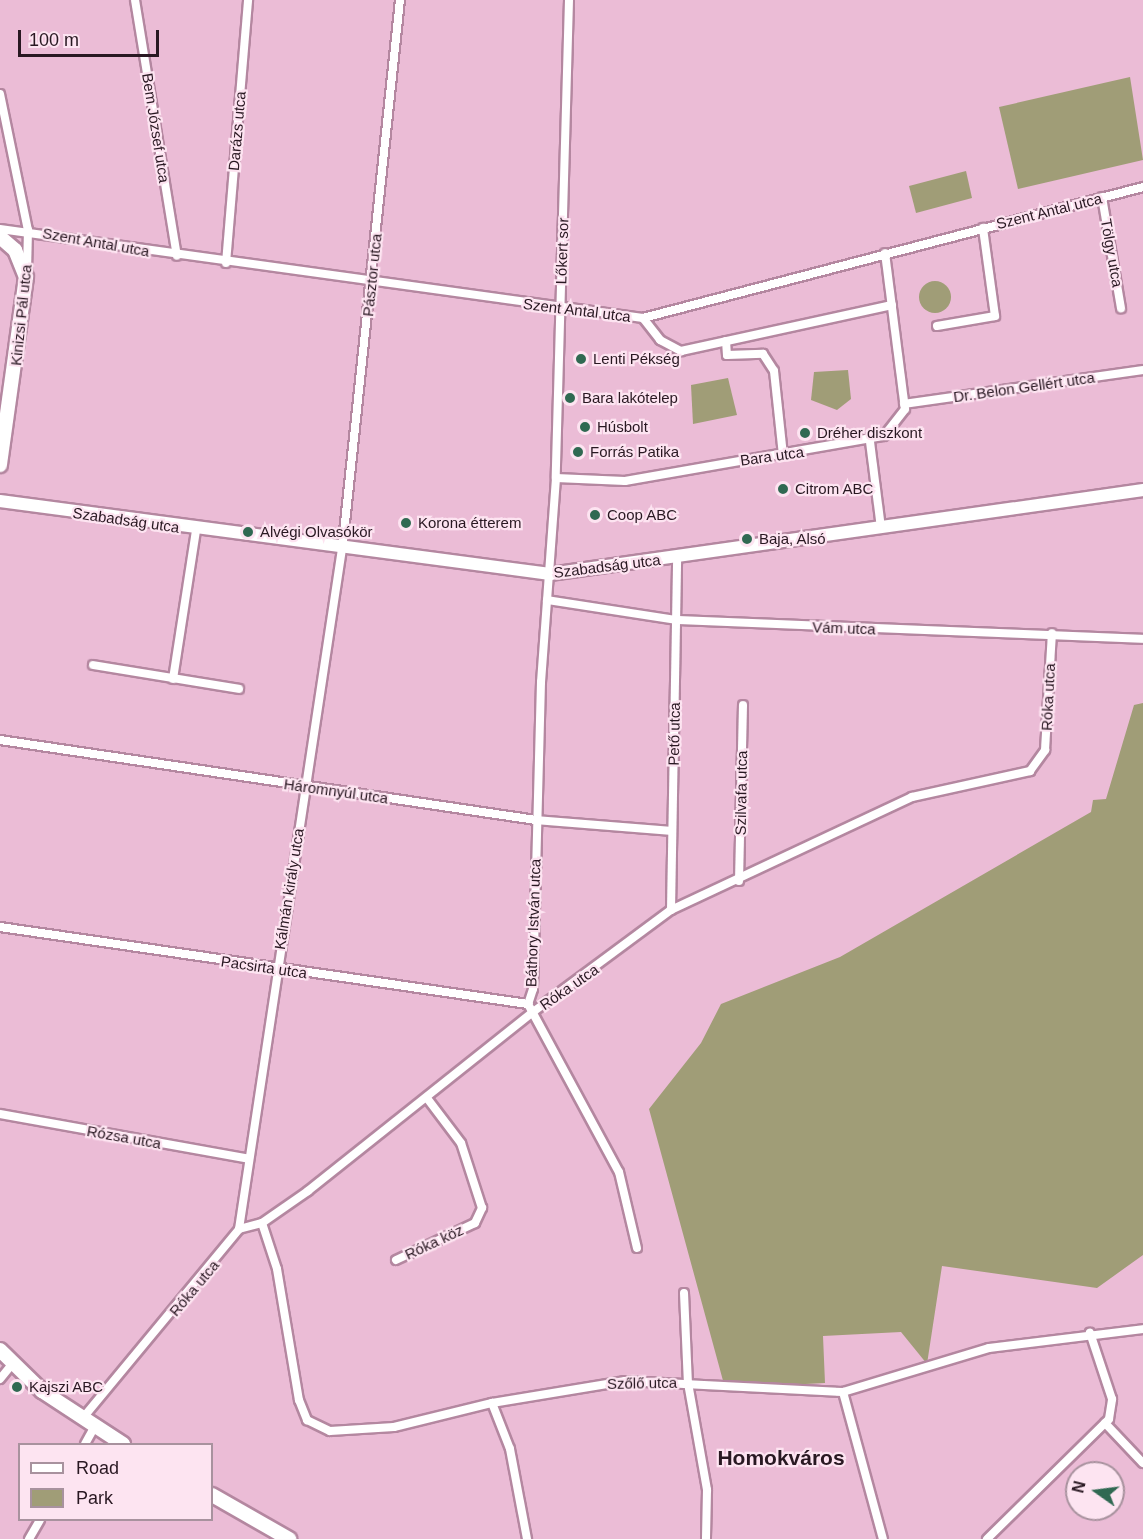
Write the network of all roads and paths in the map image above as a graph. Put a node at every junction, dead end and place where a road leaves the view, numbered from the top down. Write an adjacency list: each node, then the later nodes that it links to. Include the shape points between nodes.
1 (135, 0): 13 (street, Bem József utca)
2 (248, 0): 14 (street, Darázs utca)
3 (400, 0): 16 (street, Pásztor utca)
4 (569, 0): 18 (street, Lőkert sor)
5 (0, 94): 10 (street, Kinizsi Pál utca)
6 (1143, 187): 7 (street, Szent Antal utca)
7 (1102, 197): 8 (street, Szent Antal utca); 19 (street, Tölgy utca)
8 (983, 228): 12 (street, Szent Antal utca); 21 (street, via 995,316)
9 (0, 229): 10 (street, Szent Antal utca)
10 (28, 230): 13 (street, Szent Antal utca); 15 (street, Kinizsi Pál utca)
11 (0, 237): 15 (main road, via 15,250)
12 (885, 253): 17 (street); 20 (street, Szent Antal utca)
13 (177, 256): 14 (street, Szent Antal utca)
14 (226, 263): 16 (street, Szent Antal utca)
15 (26, 277): 27 (main road, Kinizsi Pál utca)
16 (372, 284): 18 (street, Szent Antal utca); 33 (street, Pásztor utca)
17 (892, 305): 22 (street); 24 (street)
18 (560, 308): 20 (street, Szent Antal utca); 28 (street, Lőkert sor)
19 (1121, 308)
20 (643, 318): 22 (street, via 660,340 681,351)
21 (938, 326)
22 (726, 341): 26 (street, via 727,355 763,354 774,371)
23 (1143, 370): 24 (street, Dr. Belon Gellért utca)
24 (904, 404): 25 (street, Bara utca, via 897,425)
25 (870, 442): 26 (street, Bara utca); 31 (street)
26 (783, 455): 28 (street, Bara utca, via 625,481)
27 (0, 465)
28 (556, 478): 35 (street, Lőkert sor)
29 (1143, 490): 31 (main road, Szabadság utca)
30 (0, 501): 32 (main road, Szabadság utca)
31 (881, 528): 34 (main road, Szabadság utca)
32 (196, 530): 33 (main road, Szabadság utca); 41 (street)
33 (340, 549): 35 (main road, Szabadság utca); 45 (street, Kálmán király utca)
34 (677, 557): 35 (main road, Szabadság utca); 37 (street, Pető utca)
35 (550, 574): 36 (street, Báthory István utca)
36 (547, 600): 37 (street, Vám utca); 46 (street, Báthory István utca)
37 (676, 620): 38 (street, Vám utca); 47 (street, Pető utca)
38 (1052, 633): 39 (street, Vám utca); 48 (street, Róka utca, via 1045,750 1030,771 912,797 851,822)
39 (1143, 639)
40 (93, 665): 41 (street)
41 (173, 679): 42 (street)
42 (239, 688)
43 (743, 705): 48 (street, Szilvafa utca)
44 (0, 740): 45 (street, Háromnyúl utca)
45 (305, 787): 46 (street, Háromnyúl utca); 51 (street, Kálmán király utca)
46 (536, 820): 47 (street, Háromnyúl utca); 52 (street, Báthory István utca)
47 (672, 831): 49 (street, Pető utca)
48 (739, 881): 49 (street, Róka utca)
49 (671, 910): 52 (street, Róka utca)
50 (0, 927): 51 (street, Pacsirta utca)
51 (277, 969): 52 (street, Pacsirta utca); 55 (street, Kálmán király utca)
52 (530, 1008): 53 (street, Róka utca); 58 (street, via 619,1172)
53 (427, 1098): 56 (street, Róka utca); 59 (street, Róka köz, via 461,1143 482,1208 475,1223)
54 (0, 1114): 55 (street, Rózsa utca)
55 (249, 1159): 57 (street, Kálmán király utca)
56 (262, 1223): 57 (street, Róka utca); 68 (street, Szőlő utca, via 277,1269 307,1420 353,1433)
57 (239, 1229): 69 (street, Róka utca)
58 (637, 1248)
59 (396, 1260)
60 (684, 1293): 66 (street)
61 (1143, 1329): 62 (street, Szőlő utca)
62 (1090, 1333): 67 (street, Szőlő utca, via 989,1348); 70 (street, via 1112,1399)
63 (0, 1350): 64 (main road)
64 (14, 1362): 65 (street); 69 (main road)
65 (0, 1379)
66 (688, 1383): 67 (street, Szőlő utca); 68 (street, Szőlő utca, via 626,1381); 80 (street, via 706,1490)
67 (843, 1392): 81 (street)
68 (492, 1403): 79 (street, via 510,1449)
69 (82, 1419): 71 (main road)
70 (1105, 1423): 74 (street); 82 (street)
71 (94, 1428): 72 (street); 73 (main road)
72 (86, 1443)
73 (121, 1443)
74 (1143, 1463)
75 (213, 1496): 78 (main road)
76 (39, 1521): 77 (street)
77 (28, 1539)
78 (289, 1539)
79 (527, 1539)
80 (706, 1539)
81 (884, 1539)
82 (987, 1539)

